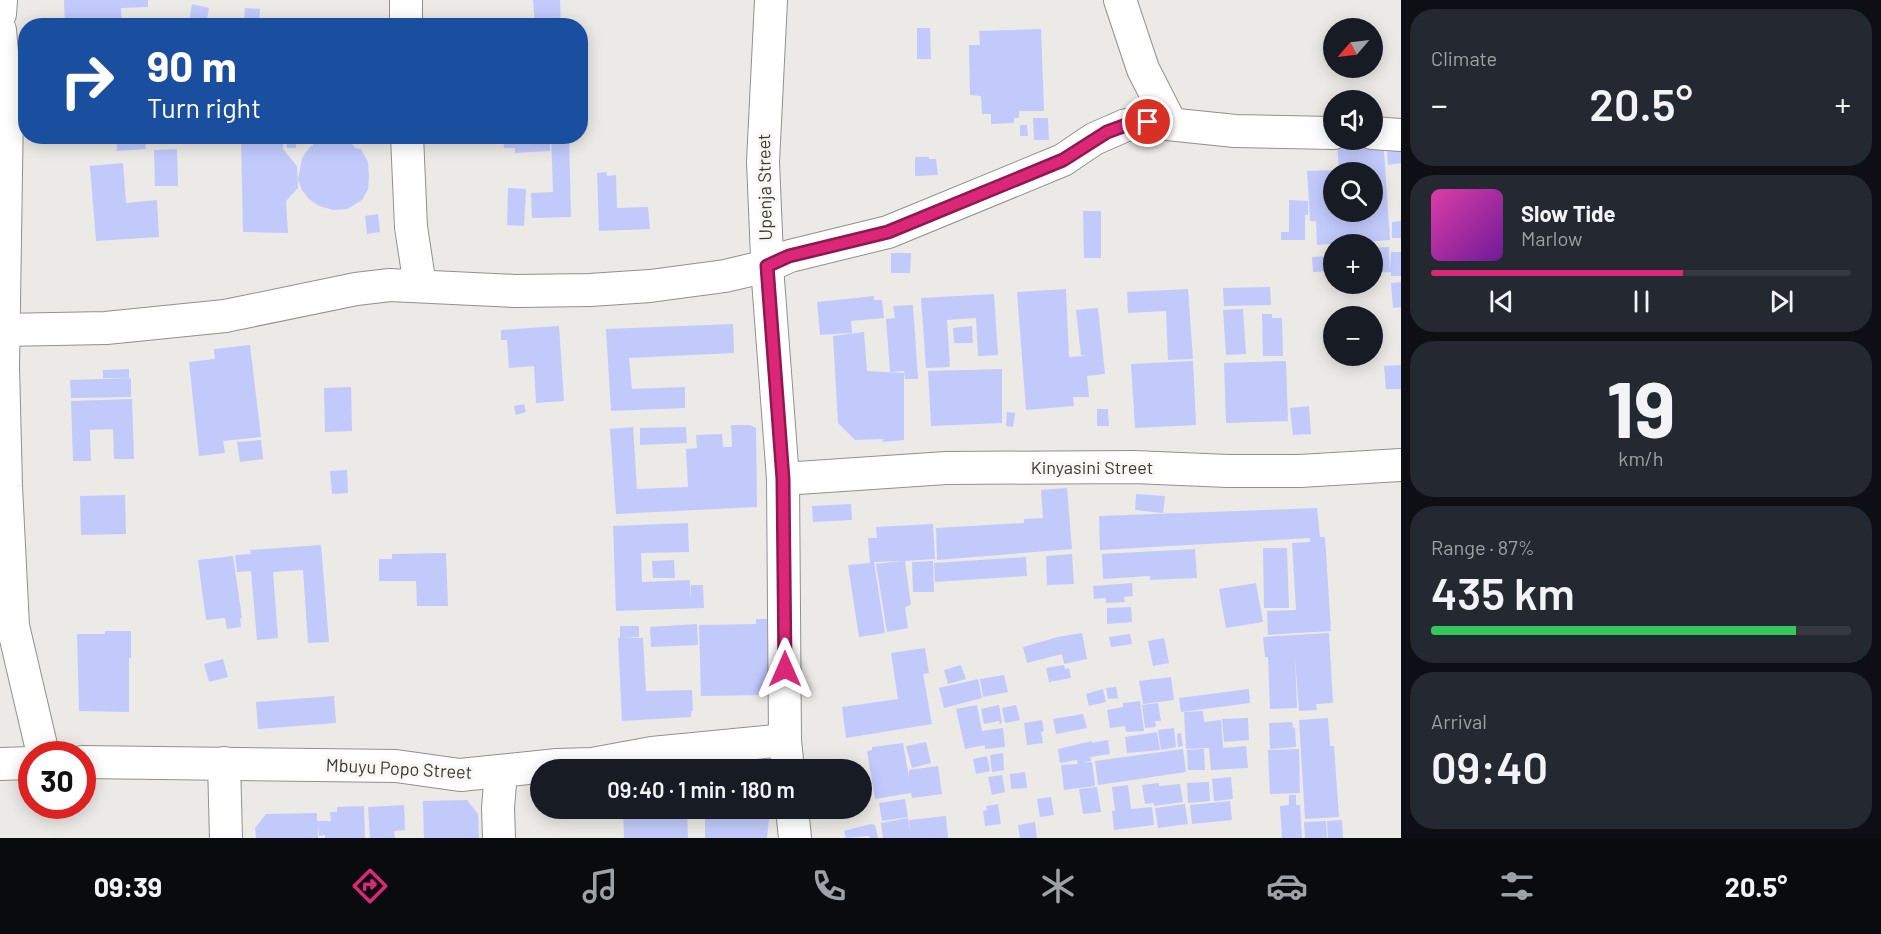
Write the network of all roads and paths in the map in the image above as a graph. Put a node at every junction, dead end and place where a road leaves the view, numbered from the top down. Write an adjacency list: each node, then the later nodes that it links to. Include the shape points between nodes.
1 (1, 0): 5 (street)
2 (406, 0): 6 (street)
3 (771, 0): 13 (street, Upenja Street, via 763,162)
4 (1120, 0): 8 (street, via 1143,69)
5 (0, 14)
6 (406, 18)
7 (0, 30): 15 (street, via 7,110)
8 (1172, 124): 9 (street, via 1254,132); 13 (street, via 1126,125 1094,139 1063,160 913,222 857,241 789,256)
9 (1323, 132)
10 (1383, 134): 11 (street)
11 (1401, 135)
12 (407, 144): 14 (street, via 411,227)
13 (767, 266): 14 (street, via 725,276 590,290); 17 (street, Upenja Street)
14 (420, 286): 15 (street, via 356,290 163,324)
15 (3, 330): 18 (street, via 14,626)
16 (1401, 465): 17 (street, Kinyasini Street, via 1300,471 946,468)
17 (783, 479): 19 (street, Upenja Street)
18 (40, 741)
19 (787, 755): 24 (street, Mbuyu Popo Street, via 652,753 592,764)
20 (96, 762): 22 (street, Mbuyu Popo Street)
21 (18, 763): 23 (street)
22 (224, 763): 24 (street, Mbuyu Popo Street, via 396,766 460,775); 26 (street)
23 (0, 764)
24 (501, 771): 27 (street)
25 (793, 819): 28 (street)
26 (226, 838)
27 (499, 838)
28 (795, 838)

